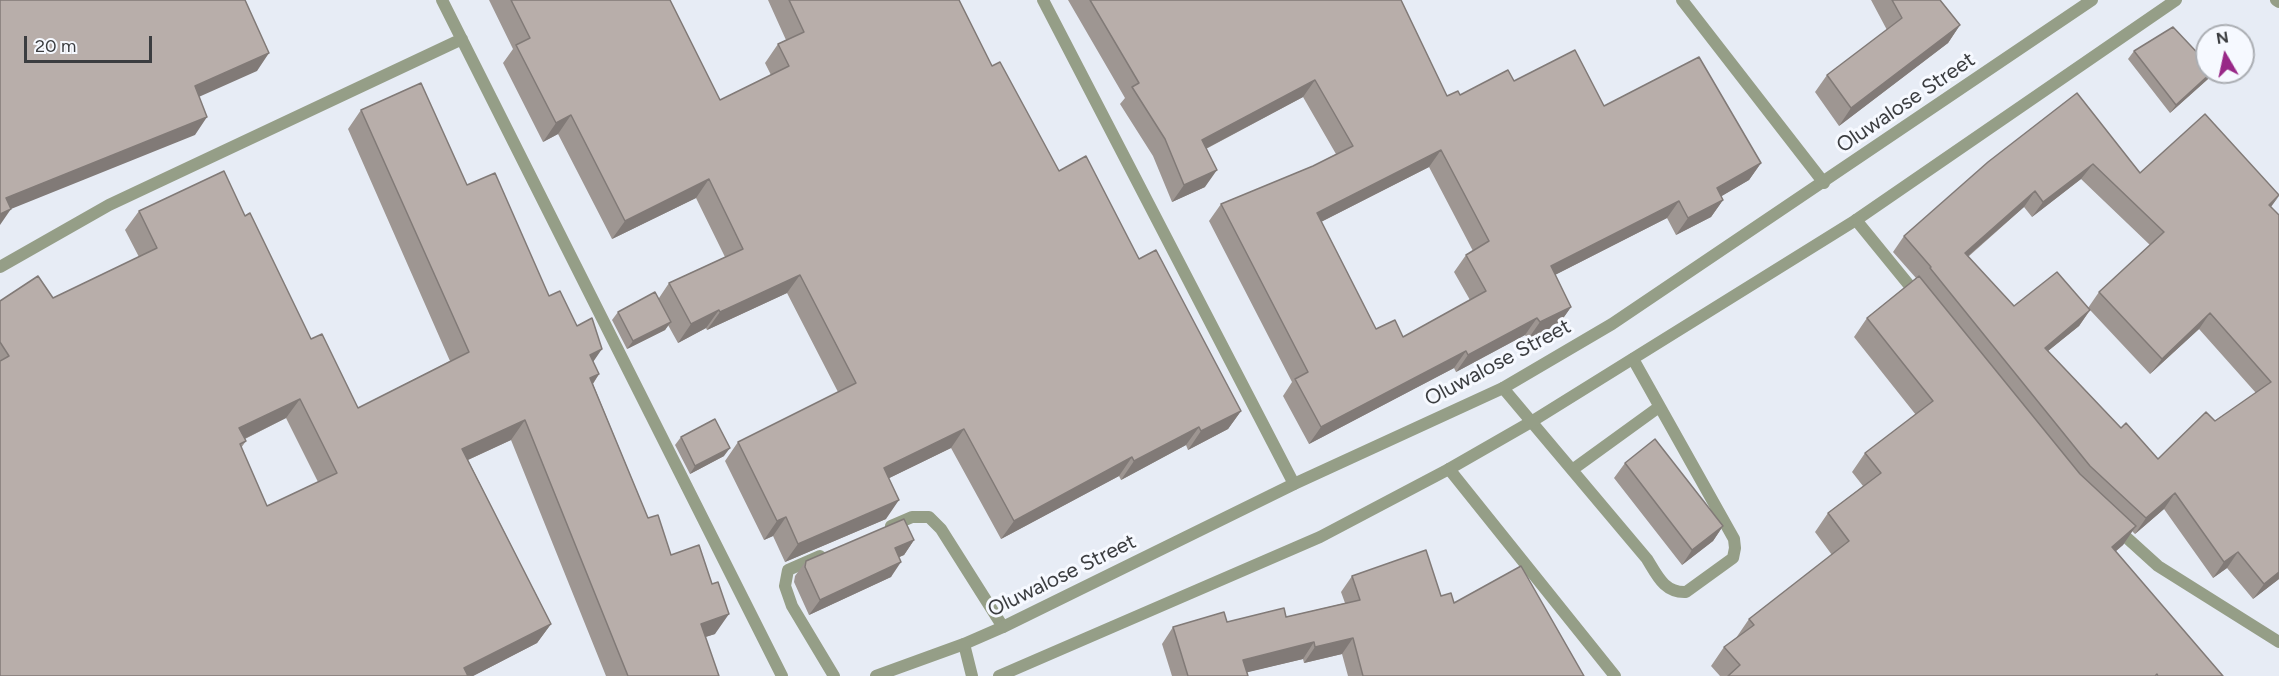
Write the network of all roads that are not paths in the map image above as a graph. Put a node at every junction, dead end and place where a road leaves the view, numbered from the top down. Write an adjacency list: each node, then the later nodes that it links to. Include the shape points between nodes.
1 (442, 0): 6 (street)
2 (1043, 0): 17 (street)
3 (1682, 0): 7 (street)
4 (2092, 0): 7 (street, Oluwalose Street)
5 (2176, 0): 8 (street)
6 (462, 39): 9 (street, via 109,205); 24 (street)
7 (1824, 183): 12 (street, Oluwalose Street, via 1612,324)
8 (1856, 220): 10 (street); 11 (street)
9 (0, 267)
10 (1923, 303)
11 (1633, 359): 13 (street); 14 (street)
12 (1503, 388): 14 (street); 17 (street, Oluwalose Street)
13 (1659, 407): 16 (street); 16 (street, via 1734,539 1733,558 1686,592 1665,587 1647,559)
14 (1531, 422): 15 (street); 16 (street)
15 (1449, 469): 28 (street, via 1320,537); 29 (street)
16 (1572, 470)
17 (1294, 484): 21 (street, Oluwalose Street)
18 (2107, 520): 22 (street, via 2158,566)
19 (881, 530): 21 (street, via 912,517 929,517 941,529)
20 (830, 552): 25 (street, via 788,570 785,586 792,606)
21 (1003, 627): 23 (street, Oluwalose Street)
22 (2279, 642)
23 (964, 644): 26 (street, Oluwalose Street); 27 (street)
24 (782, 676)
25 (834, 676)
26 (876, 676)
27 (972, 676)
28 (999, 676)
29 (1614, 676)

